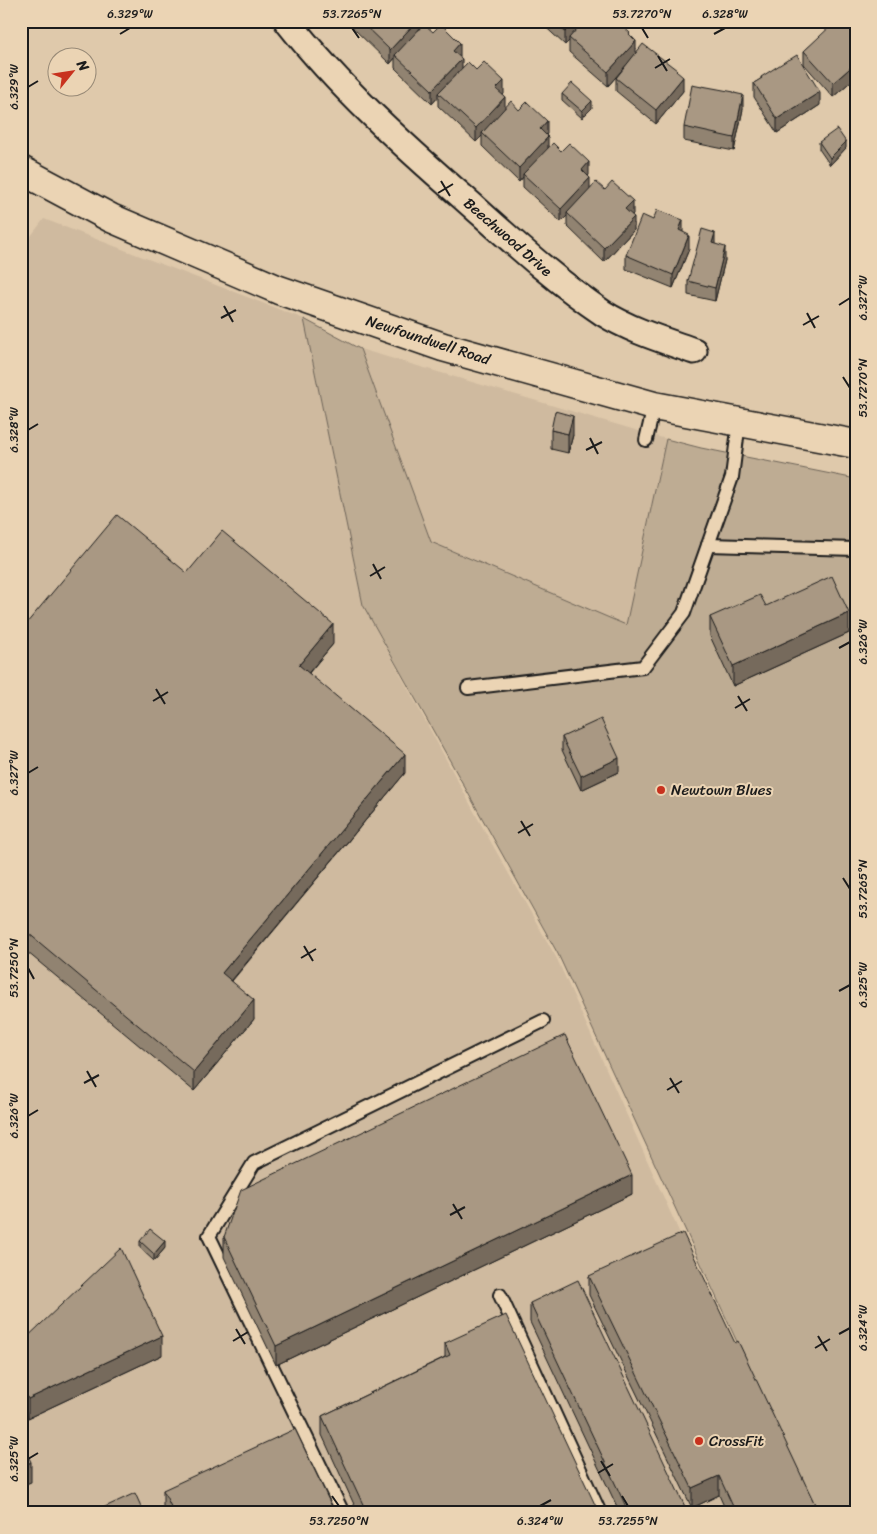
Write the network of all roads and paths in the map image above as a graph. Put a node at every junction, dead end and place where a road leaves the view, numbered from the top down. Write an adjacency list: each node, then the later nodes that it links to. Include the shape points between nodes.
1 (287, 21): 3 (street, Beechwood Drive, via 311,52 426,166 562,283 604,314)
2 (21, 170): 4 (main road, Newfoundwell Road, via 111,218 279,290 443,347)
3 (694, 351)
4 (654, 406): 5 (main road, Newfoundwell Road); 6 (lane)
5 (740, 422): 7 (main road, Newfoundwell Road); 8 (lane, via 732,477)
6 (646, 440)
7 (856, 444)
8 (708, 546): 9 (lane); 10 (lane, via 684,613 643,667)
9 (856, 549)
10 (468, 688)
11 (543, 1022): 13 (lane, via 254,1163 209,1236)
12 (500, 1295): 14 (lane)
13 (343, 1513)
14 (600, 1513)

